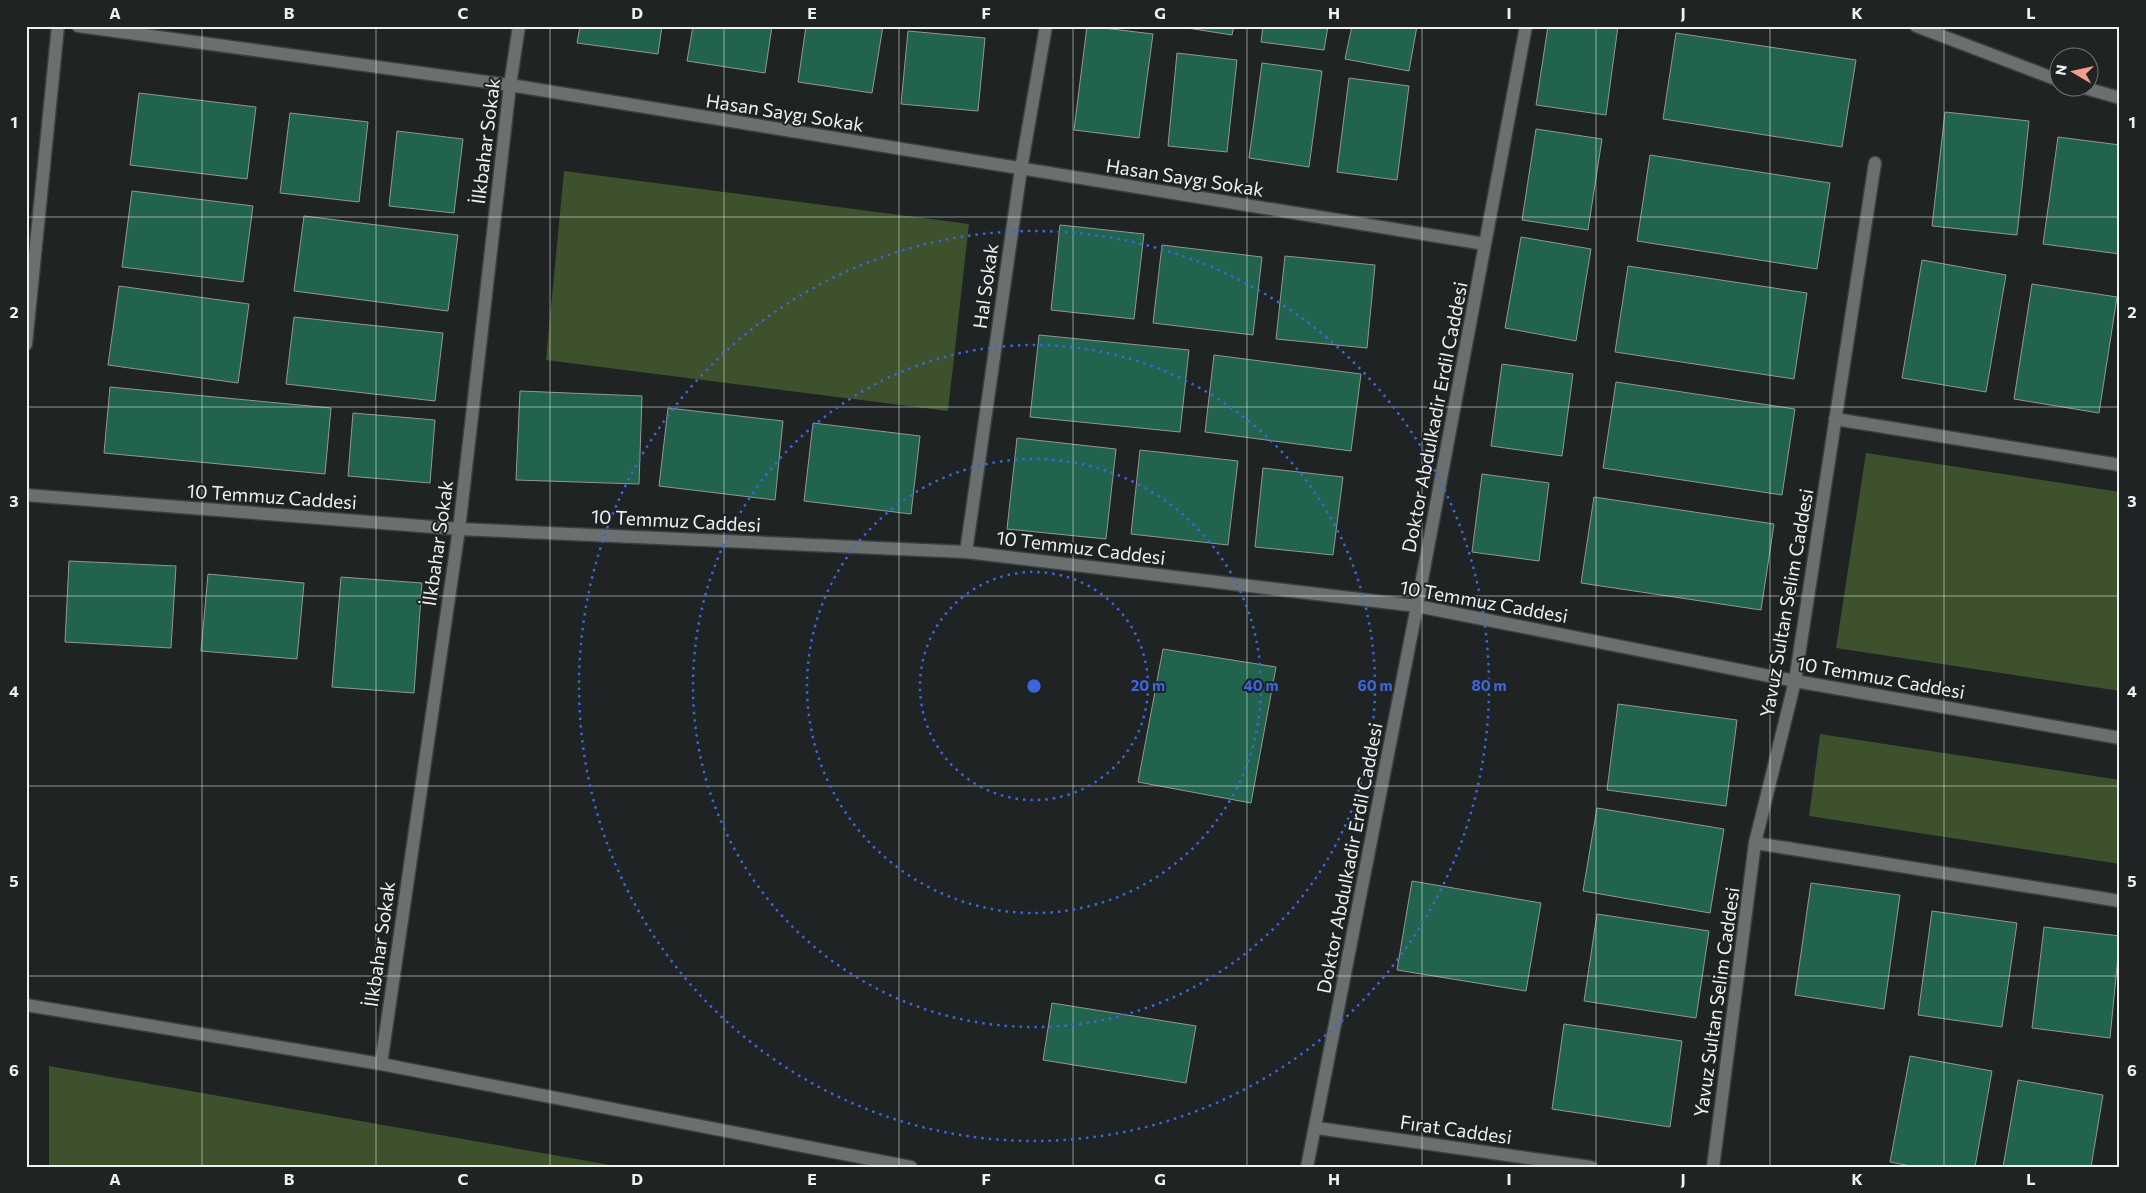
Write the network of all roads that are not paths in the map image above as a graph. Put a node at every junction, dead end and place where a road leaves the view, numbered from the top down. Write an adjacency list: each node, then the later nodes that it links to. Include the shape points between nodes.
1 (58, 26): 13 (street)
2 (78, 26): 8 (street, Hasan Saygı Sokak)
3 (519, 26): 8 (street, İlkbahar Sokak)
4 (1046, 26): 12 (street, Hal Sokak)
5 (1526, 26): 14 (street, Doktor Abdulkadir Erdil Caddesi)
6 (1916, 26): 7 (street)
7 (2048, 76)
8 (510, 85): 12 (street, Hasan Saygı Sokak); 19 (street, İlkbahar Sokak)
9 (2098, 92): 10 (street)
10 (2120, 98)
11 (1875, 163): 16 (street, Yavuz Sultan Selim Caddesi)
12 (1021, 169): 14 (street, Hasan Saygı Sokak); 20 (street, Hal Sokak)
13 (32, 239): 15 (street)
14 (1485, 244): 21 (street, Doktor Abdulkadir Erdil Caddesi)
15 (26, 344)
16 (1835, 419): 17 (street); 22 (street, Yavuz Sultan Selim Caddesi)
17 (2120, 465)
18 (26, 495): 19 (street, 10 Temmuz Caddesi)
19 (459, 529): 20 (street, 10 Temmuz Caddesi); 27 (street, İlkbahar Sokak)
20 (966, 552): 21 (street, 10 Temmuz Caddesi)
21 (1417, 606): 22 (street, 10 Temmuz Caddesi); 28 (street, Doktor Abdulkadir Erdil Caddesi)
22 (1795, 681): 23 (street, 10 Temmuz Caddesi); 24 (street, Yavuz Sultan Selim Caddesi)
23 (2120, 738)
24 (1755, 843): 25 (street); 32 (street, Yavuz Sultan Selim Caddesi)
25 (2120, 901)
26 (26, 1005): 27 (street)
27 (381, 1064): 29 (street)
28 (1317, 1128): 30 (street, Doktor Abdulkadir Erdil Caddesi); 31 (street, Fırat Caddesi)
29 (911, 1167)
30 (1308, 1167)
31 (1591, 1167)
32 (1713, 1167)

